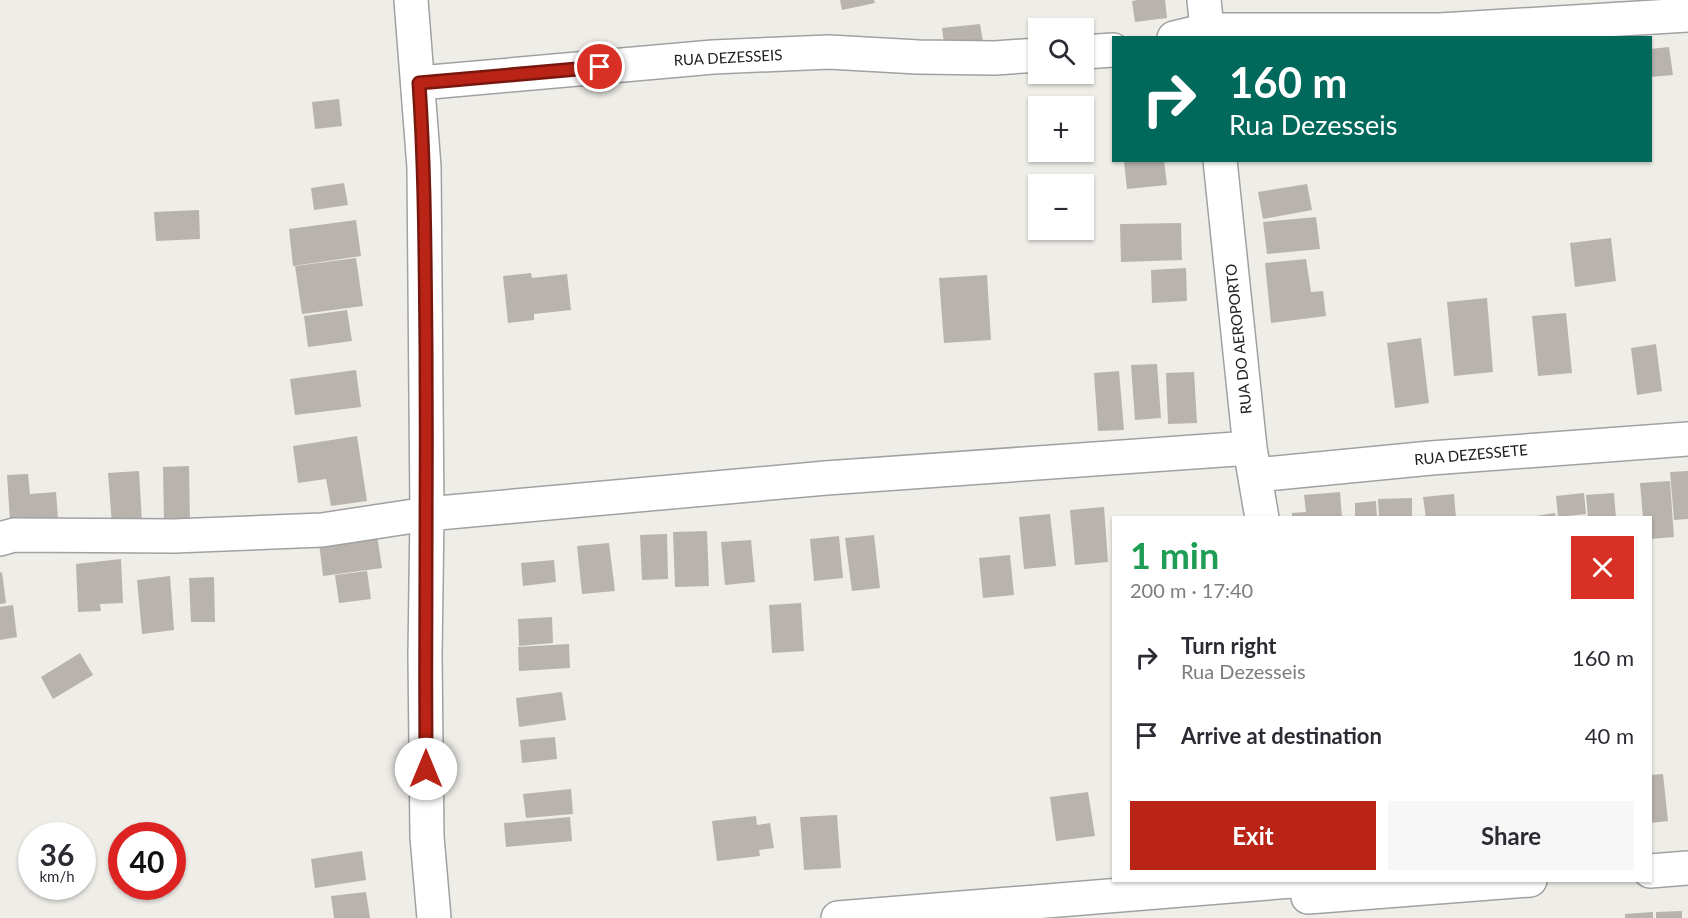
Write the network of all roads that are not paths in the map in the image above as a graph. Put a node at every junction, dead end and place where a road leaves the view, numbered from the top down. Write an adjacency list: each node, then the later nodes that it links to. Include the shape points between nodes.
1 (411, 0): 8 (street)
2 (1688, 15): 3 (street, via 1440,30)
3 (1206, 23): 4 (street)
4 (1178, 36)
5 (1112, 50): 6 (street)
6 (1094, 51)
7 (1028, 56): 8 (street, RUA DEZESSEIS, via 918,57 829,52 713,57)
8 (419, 83): 12 (street, via 424,167)
9 (1220, 162): 11 (street, RUA DO AEROPORTO)
10 (1688, 439): 11 (street, RUA DEZESSETE, via 1443,457)
11 (1252, 461): 12 (street, RUA DEZESSETE, via 826,478); 13 (street, RUA DO AEROPORTO)
12 (427, 514): 14 (street, RUA DEZESSETE, via 322,530); 19 (street, via 427,837)
13 (1262, 516)
14 (0, 538)
15 (1688, 868): 16 (street)
16 (1652, 871)
17 (1498, 882): 18 (street)
18 (1307, 894): 20 (street)
19 (434, 918)
20 (838, 918)

